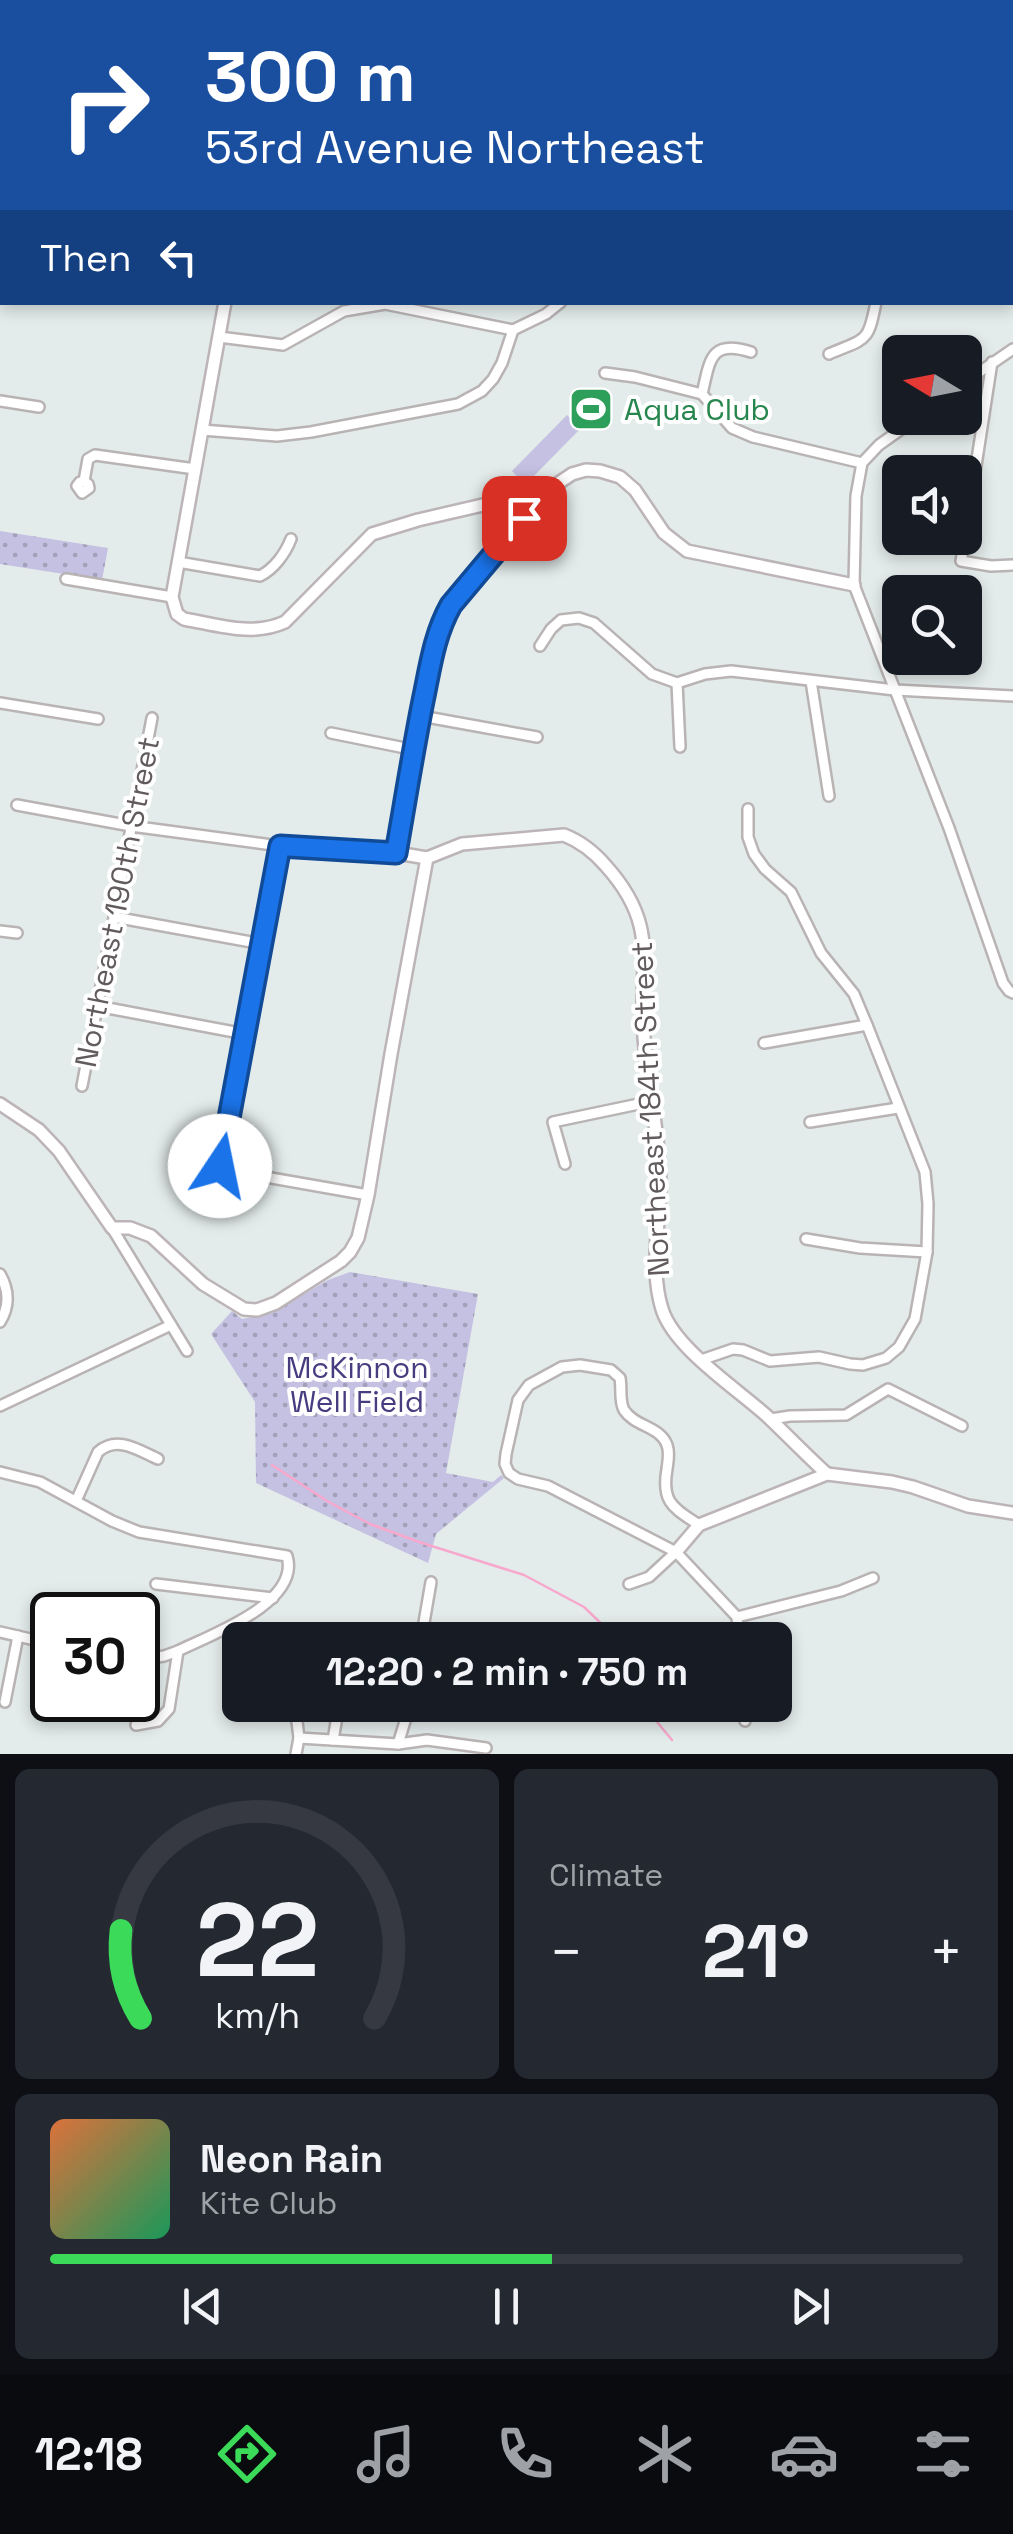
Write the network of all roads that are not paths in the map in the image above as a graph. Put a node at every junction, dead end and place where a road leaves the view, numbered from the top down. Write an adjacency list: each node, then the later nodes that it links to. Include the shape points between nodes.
1 (224, 305): 7 (street)
2 (376, 305): 7 (street, via 344,311 283,345)
3 (390, 305): 6 (street)
4 (557, 305): 6 (street)
5 (875, 305): 10 (street, via 866,338)
6 (513, 330): 17 (street, via 492,380 458,404 277,436)
7 (219, 337): 17 (street)
8 (1013, 349): 11 (street)
9 (751, 352): 14 (street, via 734,346 717,353)
10 (828, 354)
11 (992, 362): 12 (street); 19 (street)
12 (982, 369)
13 (606, 373): 14 (street)
14 (702, 394): 20 (street, via 732,428)
15 (0, 401): 16 (street)
16 (38, 407)
17 (202, 430): 21 (street)
18 (892, 435): 20 (street)
19 (978, 455)
20 (862, 463): 29 (street)
21 (195, 469): 22 (street, via 95,454); 26 (street)
22 (84, 481)
23 (548, 490): 29 (street, via 586,470 614,474 687,551); 30 (street, via 372,534 272,628 184,619); 37 (street, via 451,605 436,636)
24 (291, 539): 26 (street, via 260,576)
25 (962, 555): 27 (street, via 961,561)
26 (178, 562): 30 (street)
27 (1013, 565)
28 (66, 579): 30 (street)
29 (854, 584): 34 (street)
30 (172, 597)
31 (540, 646): 33 (street, via 561,620 578,618 594,623 652,674)
32 (811, 681): 33 (street, via 731,672); 34 (street); 44 (street)
33 (677, 683): 42 (street)
34 (895, 690): 35 (street); 55 (street, via 1003,983)
35 (1013, 696)
36 (0, 703): 38 (street)
37 (420, 716): 41 (street); 43 (street)
38 (98, 718)
39 (152, 718): 47 (street, Northeast 190th Street)
40 (332, 733): 43 (street)
41 (537, 737)
42 (680, 747)
43 (415, 750): 49 (street)
44 (828, 796)
45 (17, 805): 47 (street)
46 (748, 809): 57 (street, via 754,854 791,892)
47 (131, 826): 48 (street); 51 (street, Northeast 190th Street)
48 (280, 846): 49 (street); 54 (street)
49 (396, 853): 50 (street)
50 (427, 858): 61 (street, Northeast 184th Street, via 462,844 556,834 592,851 638,912); 66 (street)
51 (114, 917): 54 (street); 56 (street, Northeast 190th Street)
52 (0, 932): 53 (street)
53 (17, 934)
54 (262, 944): 58 (street)
55 (1013, 993)
56 (97, 1006): 58 (street); 60 (street, Northeast 190th Street)
57 (867, 1025): 59 (street); 63 (street)
58 (245, 1034): 66 (street, via 220,1169)
59 (764, 1043)
60 (82, 1086)
61 (653, 1102): 65 (street, via 553,1122); 74 (street, Northeast 184th Street, via 660,1166 659,1297 670,1328)
62 (0, 1104): 67 (street, via 59,1151)
63 (898, 1108): 64 (street); 69 (street, via 925,1172)
64 (810, 1122)
65 (565, 1164)
66 (368, 1195): 67 (street, via 358,1238 341,1262 257,1310 244,1310 202,1284 151,1236)
67 (112, 1228): 72 (street)
68 (806, 1239): 69 (street)
69 (927, 1252): 74 (street, via 914,1318 886,1358 864,1365 819,1357 770,1360 733,1350)
70 (0, 1274): 71 (street, via 8,1302)
71 (0, 1322)
72 (171, 1325): 73 (street); 75 (street)
73 (187, 1351)
74 (701, 1360): 76 (street, Northeast 184th Street)
75 (0, 1406)
76 (770, 1419): 77 (street, via 846,1415 888,1390); 80 (street, Northeast 184th Street)
77 (962, 1426)
78 (158, 1459): 81 (street, via 126,1445 102,1447)
79 (0, 1472): 81 (street, via 40,1482)
80 (827, 1474): 82 (street, via 892,1482); 83 (street)
81 (76, 1502): 89 (street, via 140,1532 287,1556 288,1570)
82 (1013, 1514)
83 (700, 1526): 84 (street); 84 (street, via 672,1506 664,1483 666,1442 624,1410 620,1378 611,1370 562,1367 522,1392 506,1454 509,1473)
84 (676, 1552): 88 (street, via 649,1577); 90 (street)
85 (873, 1578): 90 (street)
86 (431, 1582): 91 (street)
87 (156, 1584): 89 (street)
88 (629, 1584)
89 (273, 1598): 96 (street)
90 (737, 1617): 92 (street)
91 (424, 1622)
92 (737, 1622)
93 (0, 1632): 94 (street)
94 (18, 1636): 95 (street); 98 (street)
95 (30, 1639)
96 (178, 1651): 97 (street); 102 (street, via 169,1709 158,1721)
97 (160, 1657)
98 (5, 1702)
99 (297, 1722): 103 (street)
100 (336, 1722): 104 (street)
101 (406, 1722): 105 (street)
102 (136, 1725)
103 (299, 1738): 104 (street); 107 (street)
104 (333, 1740): 105 (street)
105 (398, 1744): 106 (street, via 427,1740)
106 (486, 1748)
107 (296, 1754)

